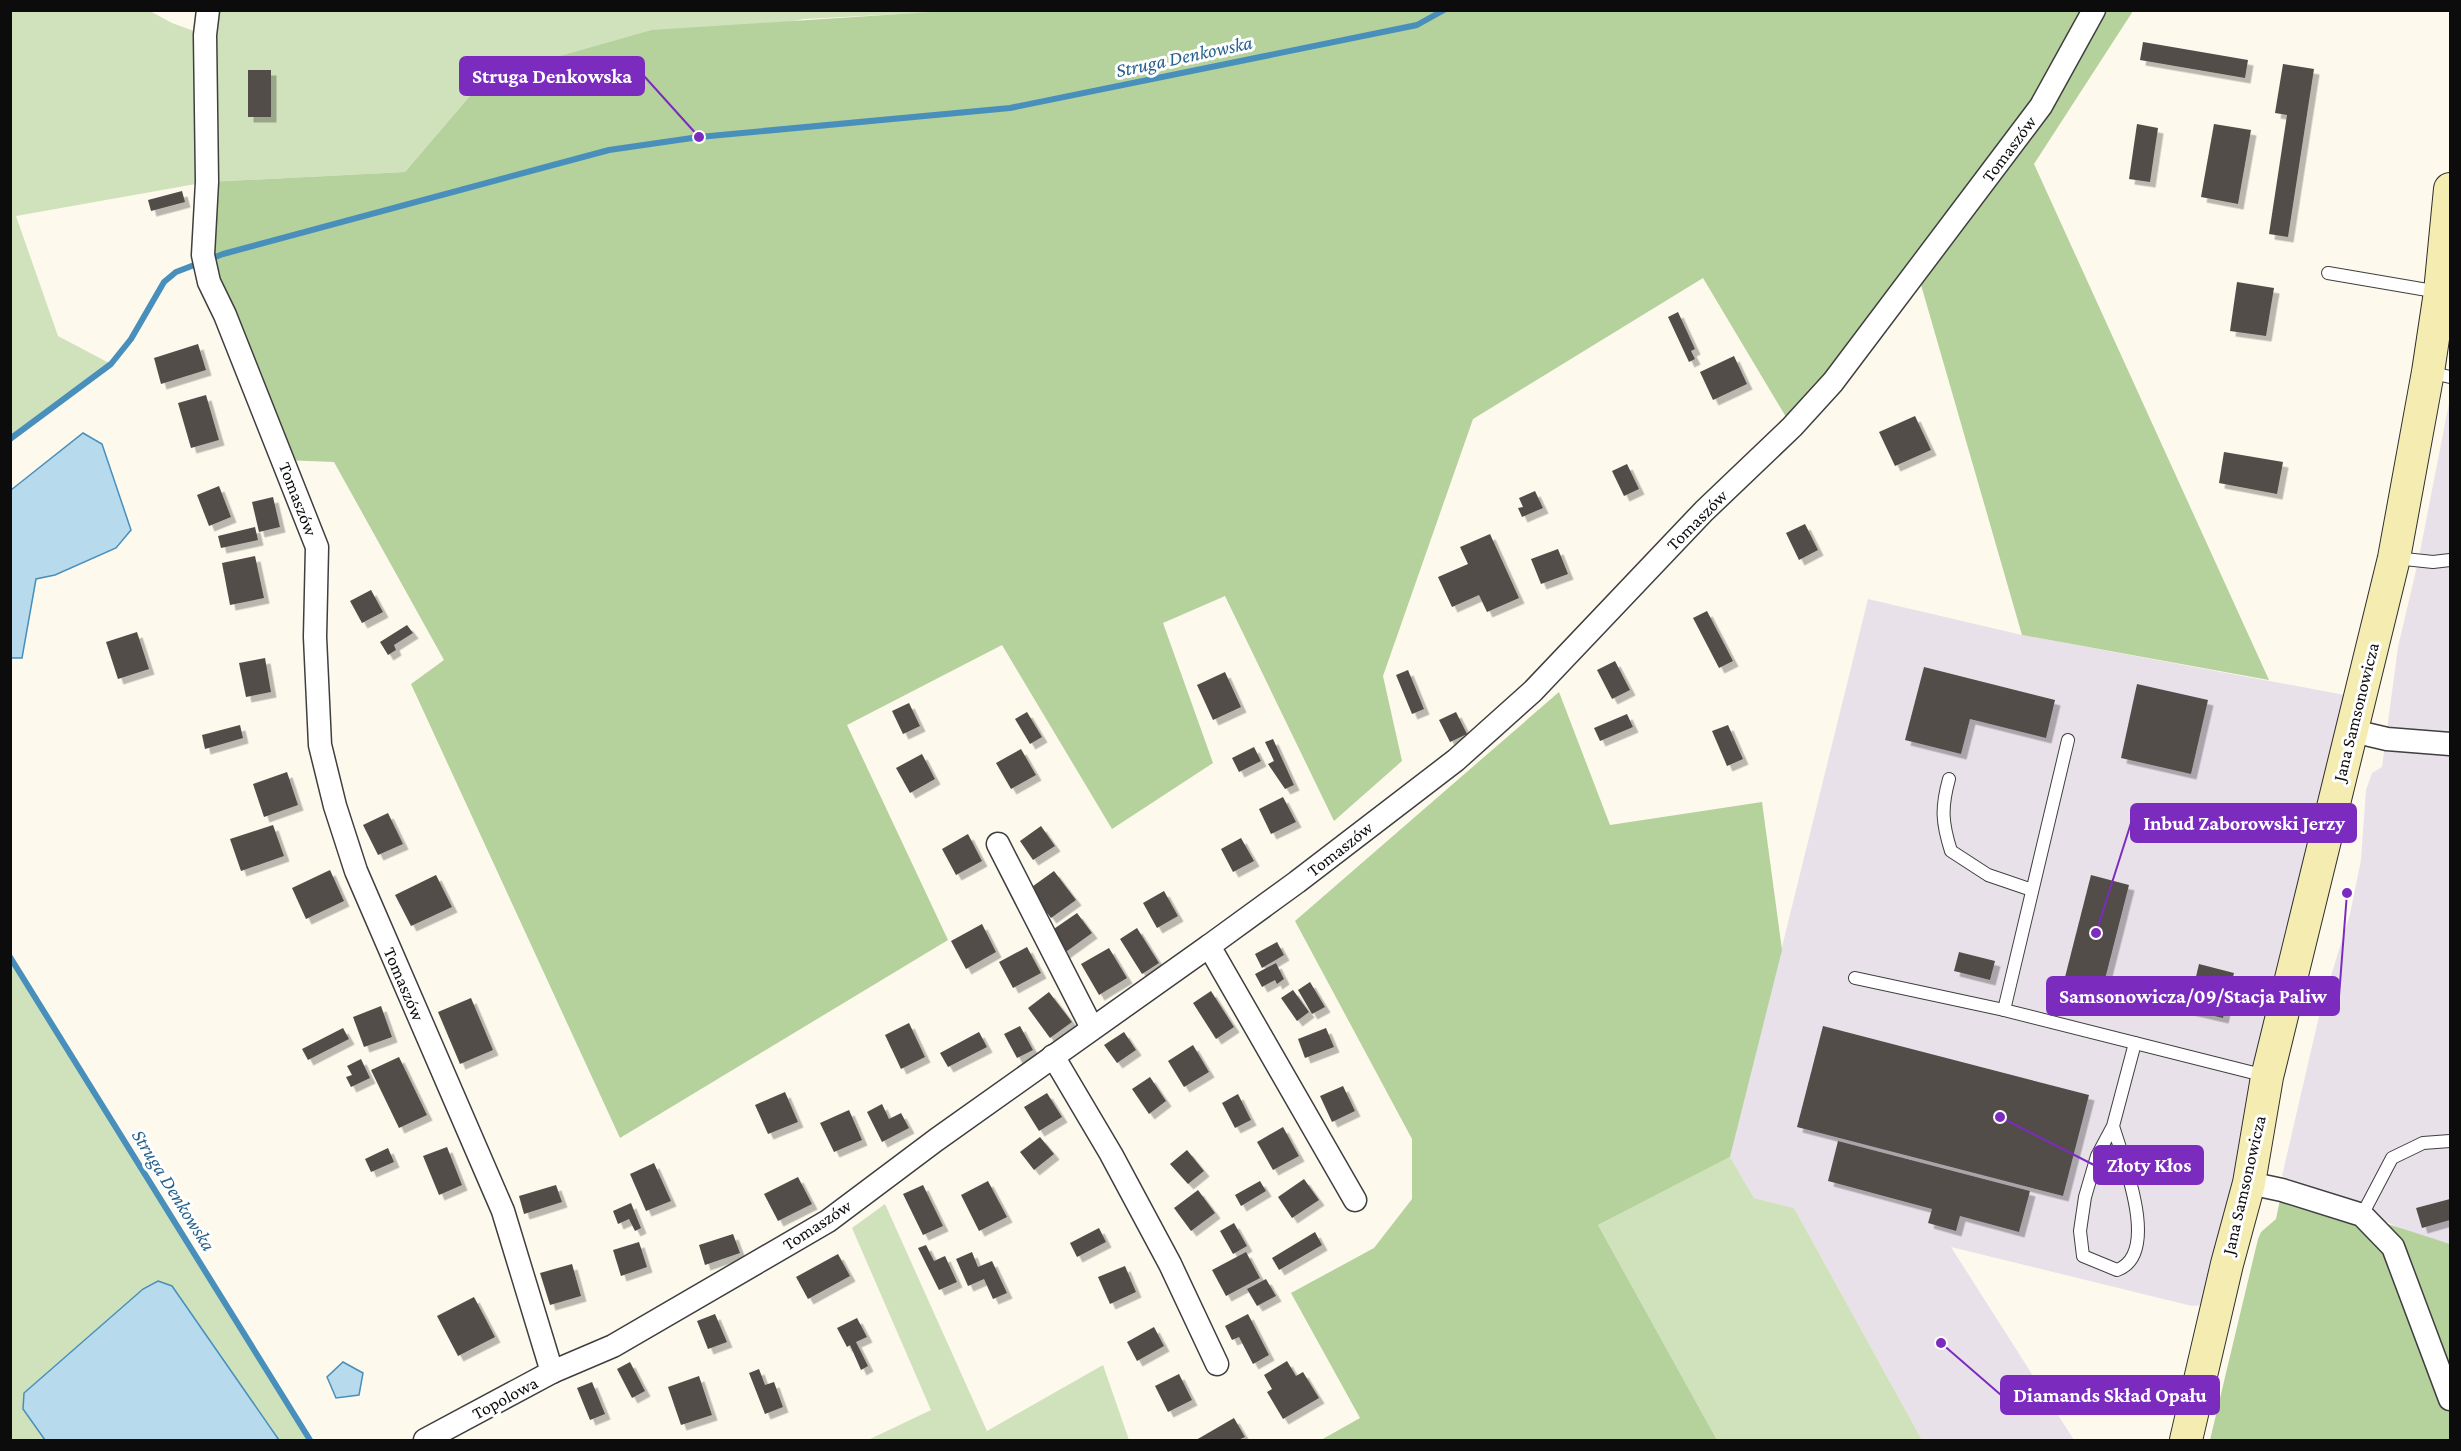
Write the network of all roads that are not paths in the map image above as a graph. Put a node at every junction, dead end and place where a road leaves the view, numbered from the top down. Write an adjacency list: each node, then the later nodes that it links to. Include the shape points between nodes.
1 (208, 10): 28 (street, Tomaszów, via 203,255 209,282 317,547 315,637 320,745 335,806 356,872 503,1211)
2 (2094, 10): 15 (street, Tomaszów, via 2041,106 1833,382 1792,427 1704,511 1533,691 1456,760)
3 (2451, 189): 5 (main road, Jana Samsonowicza)
4 (2328, 273): 5 (lane)
5 (2440, 292): 6 (main road, Jana Samsonowicza)
6 (2439, 374): 7 (main road, Jana Samsonowicza)
7 (2394, 558): 8 (lane); 9 (main road, Jana Samsonowicza)
8 (2451, 560)
9 (2353, 731): 11 (street, via 2387,740); 21 (main road, Jana Samsonowicza)
10 (2068, 740): 14 (lane)
11 (2451, 744)
12 (1949, 779): 14 (lane, via 1943,801 1943,827 1951,851 1988,875)
13 (998, 844): 18 (street)
14 (2032, 890): 17 (lane)
15 (1209, 946): 18 (street, Tomaszów); 25 (street)
16 (1855, 978): 17 (lane)
17 (2004, 1010): 19 (lane)
18 (1092, 1028): 20 (street, Tomaszów)
19 (2135, 1043): 21 (lane); 22 (lane)
20 (1053, 1056): 27 (street, via 1170,1264); 28 (street, Tomaszów, via 828,1221 613,1346)
21 (2267, 1077): 24 (main road, Jana Samsonowicza)
22 (2113, 1126): 22 (lane, via 2097,1156 2085,1197 2080,1246 2083,1256 2117,1270 2124,1268 2135,1252 2138,1216)
23 (2451, 1141): 26 (lane, via 2423,1143 2392,1158)
24 (2248, 1183): 26 (street); 31 (main road, Jana Samsonowicza)
25 (1355, 1200)
26 (2362, 1215): 29 (street, via 2393,1247)
27 (1217, 1364)
28 (552, 1372): 30 (street, Topolowa)
29 (2451, 1399)
30 (425, 1440)
31 (2186, 1440)

